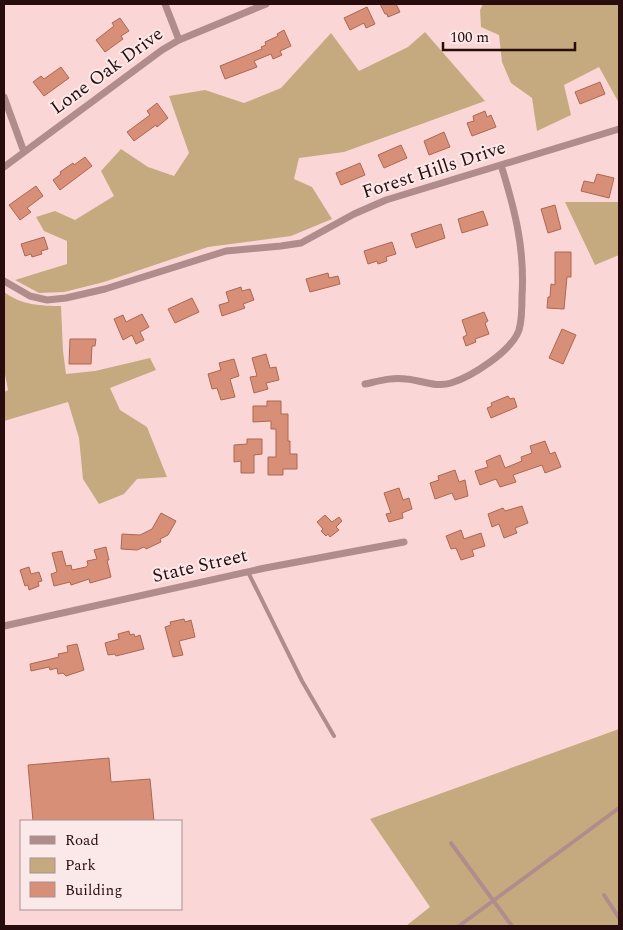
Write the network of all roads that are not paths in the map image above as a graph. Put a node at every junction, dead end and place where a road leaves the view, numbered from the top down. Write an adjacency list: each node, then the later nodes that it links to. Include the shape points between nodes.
1 (165, 4): 3 (street)
2 (266, 4): 3 (street, Lone Oak Drive)
3 (179, 40): 6 (street, Lone Oak Drive, via 145,61)
4 (4, 97): 6 (street)
5 (619, 128): 7 (street, Forest Hills Drive)
6 (24, 152): 8 (street, Lone Oak Drive)
7 (501, 165): 9 (street, Forest Hills Drive, via 386,200 301,243 226,251 105,289 47,300 30,296); 10 (street, via 516,216 522,254 522,307 518,332 508,347 491,362 449,384 434,385 406,378)
8 (4, 167)
9 (4, 281)
10 (365, 384)
11 (404, 542): 12 (street, State Street)
12 (248, 572): 13 (street, State Street); 14 (lane, via 302,681)
13 (4, 626)
14 (334, 736)
15 (619, 808): 18 (lane)
16 (451, 844): 18 (lane)
17 (604, 896): 19 (lane)
18 (493, 901): 20 (lane); 21 (lane)
19 (619, 918)
20 (459, 926)
21 (512, 926)

